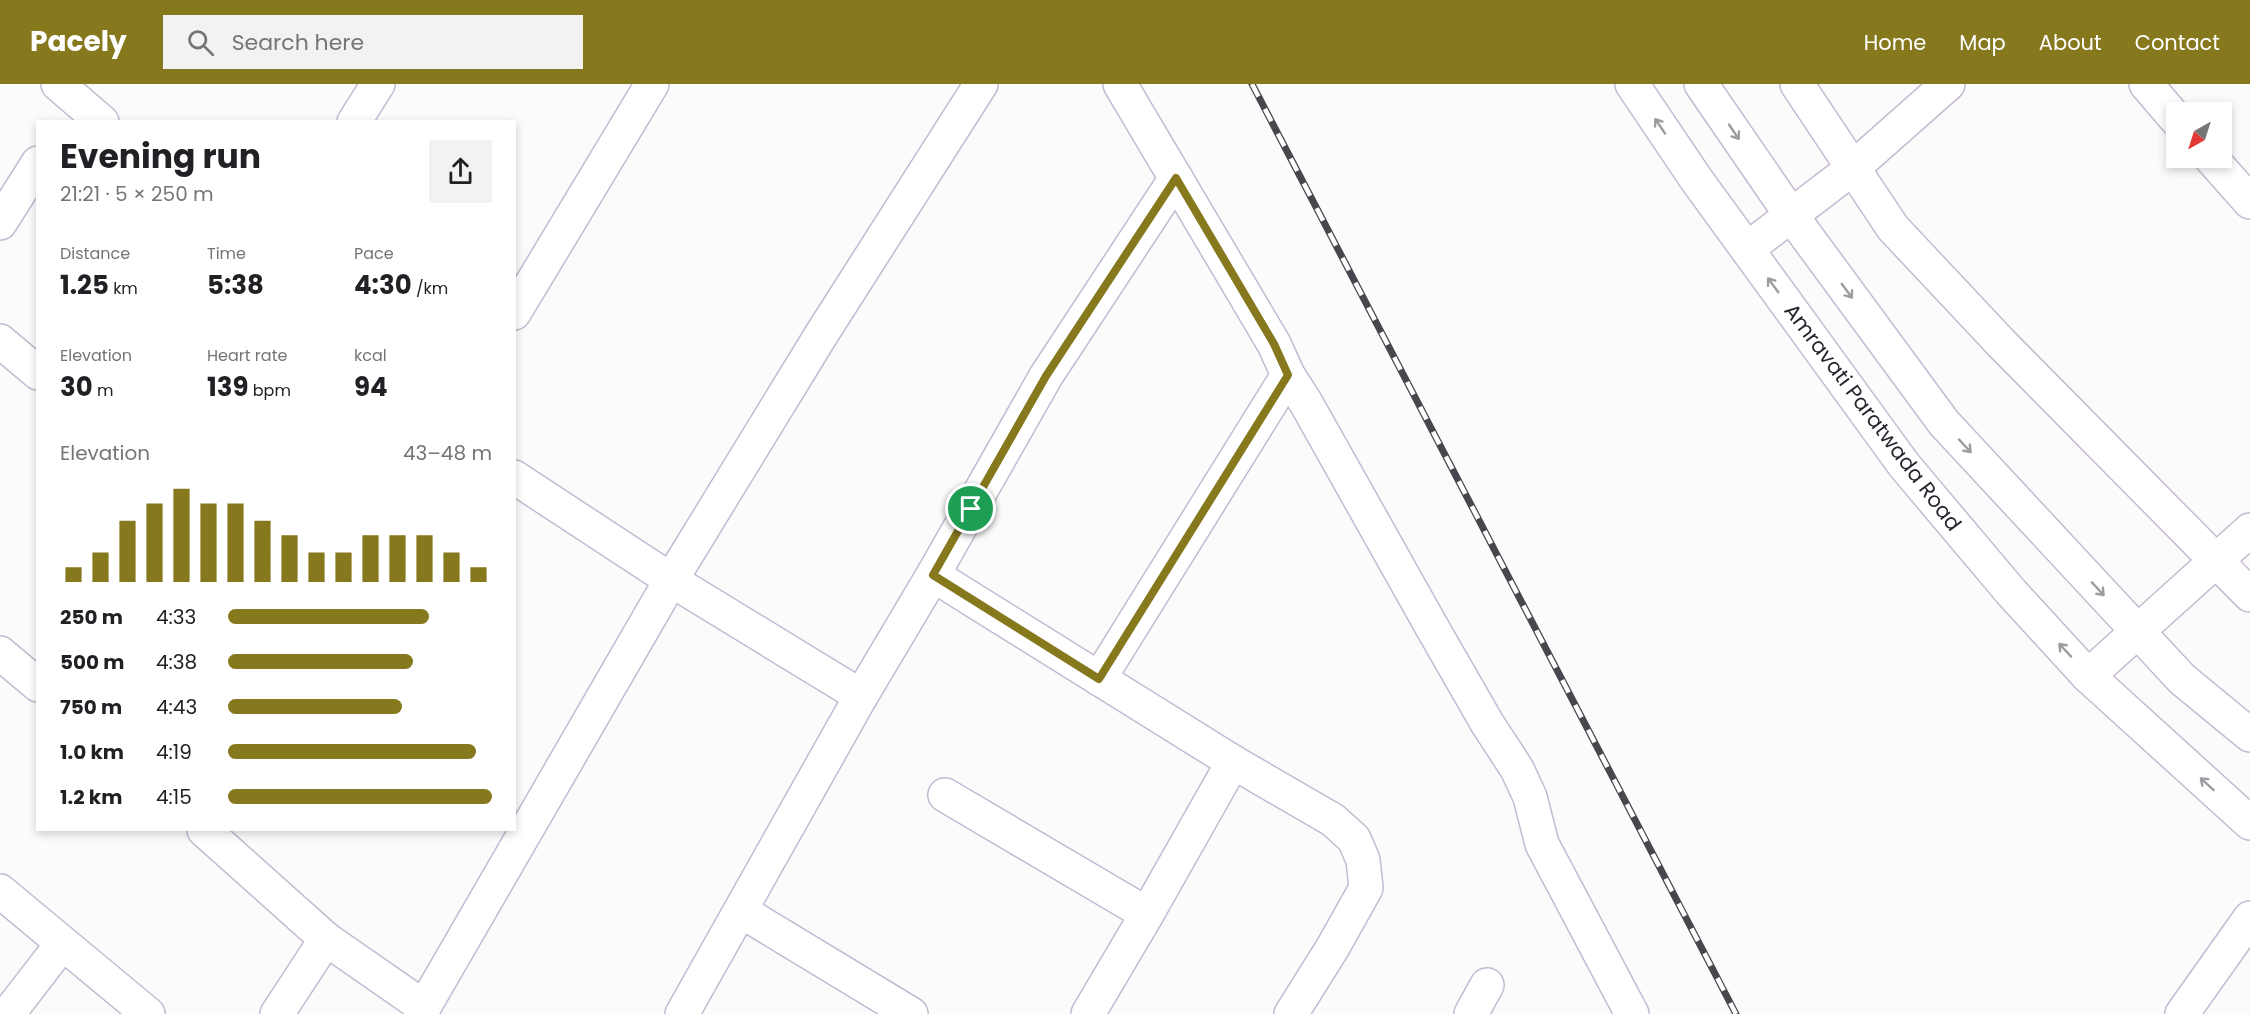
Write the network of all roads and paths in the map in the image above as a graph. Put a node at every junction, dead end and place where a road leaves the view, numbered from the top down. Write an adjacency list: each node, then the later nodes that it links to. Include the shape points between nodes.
1 (378, 84): 13 (street)
2 (652, 84): 22 (street)
3 (981, 84): 30 (street)
4 (1120, 84): 17 (street)
5 (1632, 84): 21 (street, Amravati Paratwada Road, one-way to 5)
6 (1701, 84): 19 (street, one-way to 19)
7 (1797, 84): 15 (street)
8 (1948, 84): 15 (street)
9 (2146, 84): 11 (street)
10 (71, 97): 12 (street)
11 (2166, 107)
12 (100, 120)
13 (355, 120)
14 (36, 166): 20 (street)
15 (1853, 168): 19 (street); 28 (street, via 1893,228)
16 (2220, 168): 18 (street)
17 (1176, 178): 25 (street, via 1274,344); 29 (street, via 1046,376)
18 (2250, 202)
19 (1791, 215): 21 (street); 32 (street, one-way to 32, via 1944,423)
20 (0, 223)
21 (1747, 249): 34 (street, Amravati Paratwada Road, one-way to 21, via 1904,465)
22 (516, 311)
23 (0, 341): 24 (street)
24 (36, 371)
25 (1288, 375): 35 (street); 59 (street, via 1517,769 1530,797 1542,844)
26 (516, 478): 30 (street)
27 (2250, 530): 28 (street)
28 (2215, 561): 31 (street); 32 (street)
29 (933, 575): 35 (street); 37 (street)
30 (671, 580): 37 (street); 50 (street)
31 (2250, 595)
32 (2138, 631): 34 (street); 38 (street, via 2182,679)
33 (0, 653): 36 (street)
34 (2088, 676): 41 (street, Amravati Paratwada Road, one-way to 34)
35 (1099, 679): 39 (street)
36 (36, 683)
37 (861, 696): 44 (street)
38 (2250, 735)
39 (1233, 762): 45 (street); 57 (street, via 1333,820 1354,839 1363,860 1366,888)
40 (945, 795): 45 (street)
41 (2250, 823)
42 (205, 831): 47 (street)
43 (0, 891): 48 (street)
44 (741, 911): 54 (street); 55 (street)
45 (1147, 914): 56 (street)
46 (2250, 918): 60 (street)
47 (326, 939): 50 (street); 53 (street)
48 (62, 944): 51 (street); 52 (street)
49 (1487, 985): 58 (street)
50 (422, 1010)
51 (8, 1014)
52 (147, 1014)
53 (277, 1014)
54 (682, 1014)
55 (911, 1014)
56 (1088, 1014)
57 (1291, 1014)
58 (1471, 1014)
59 (1632, 1014)
60 (2182, 1014)

